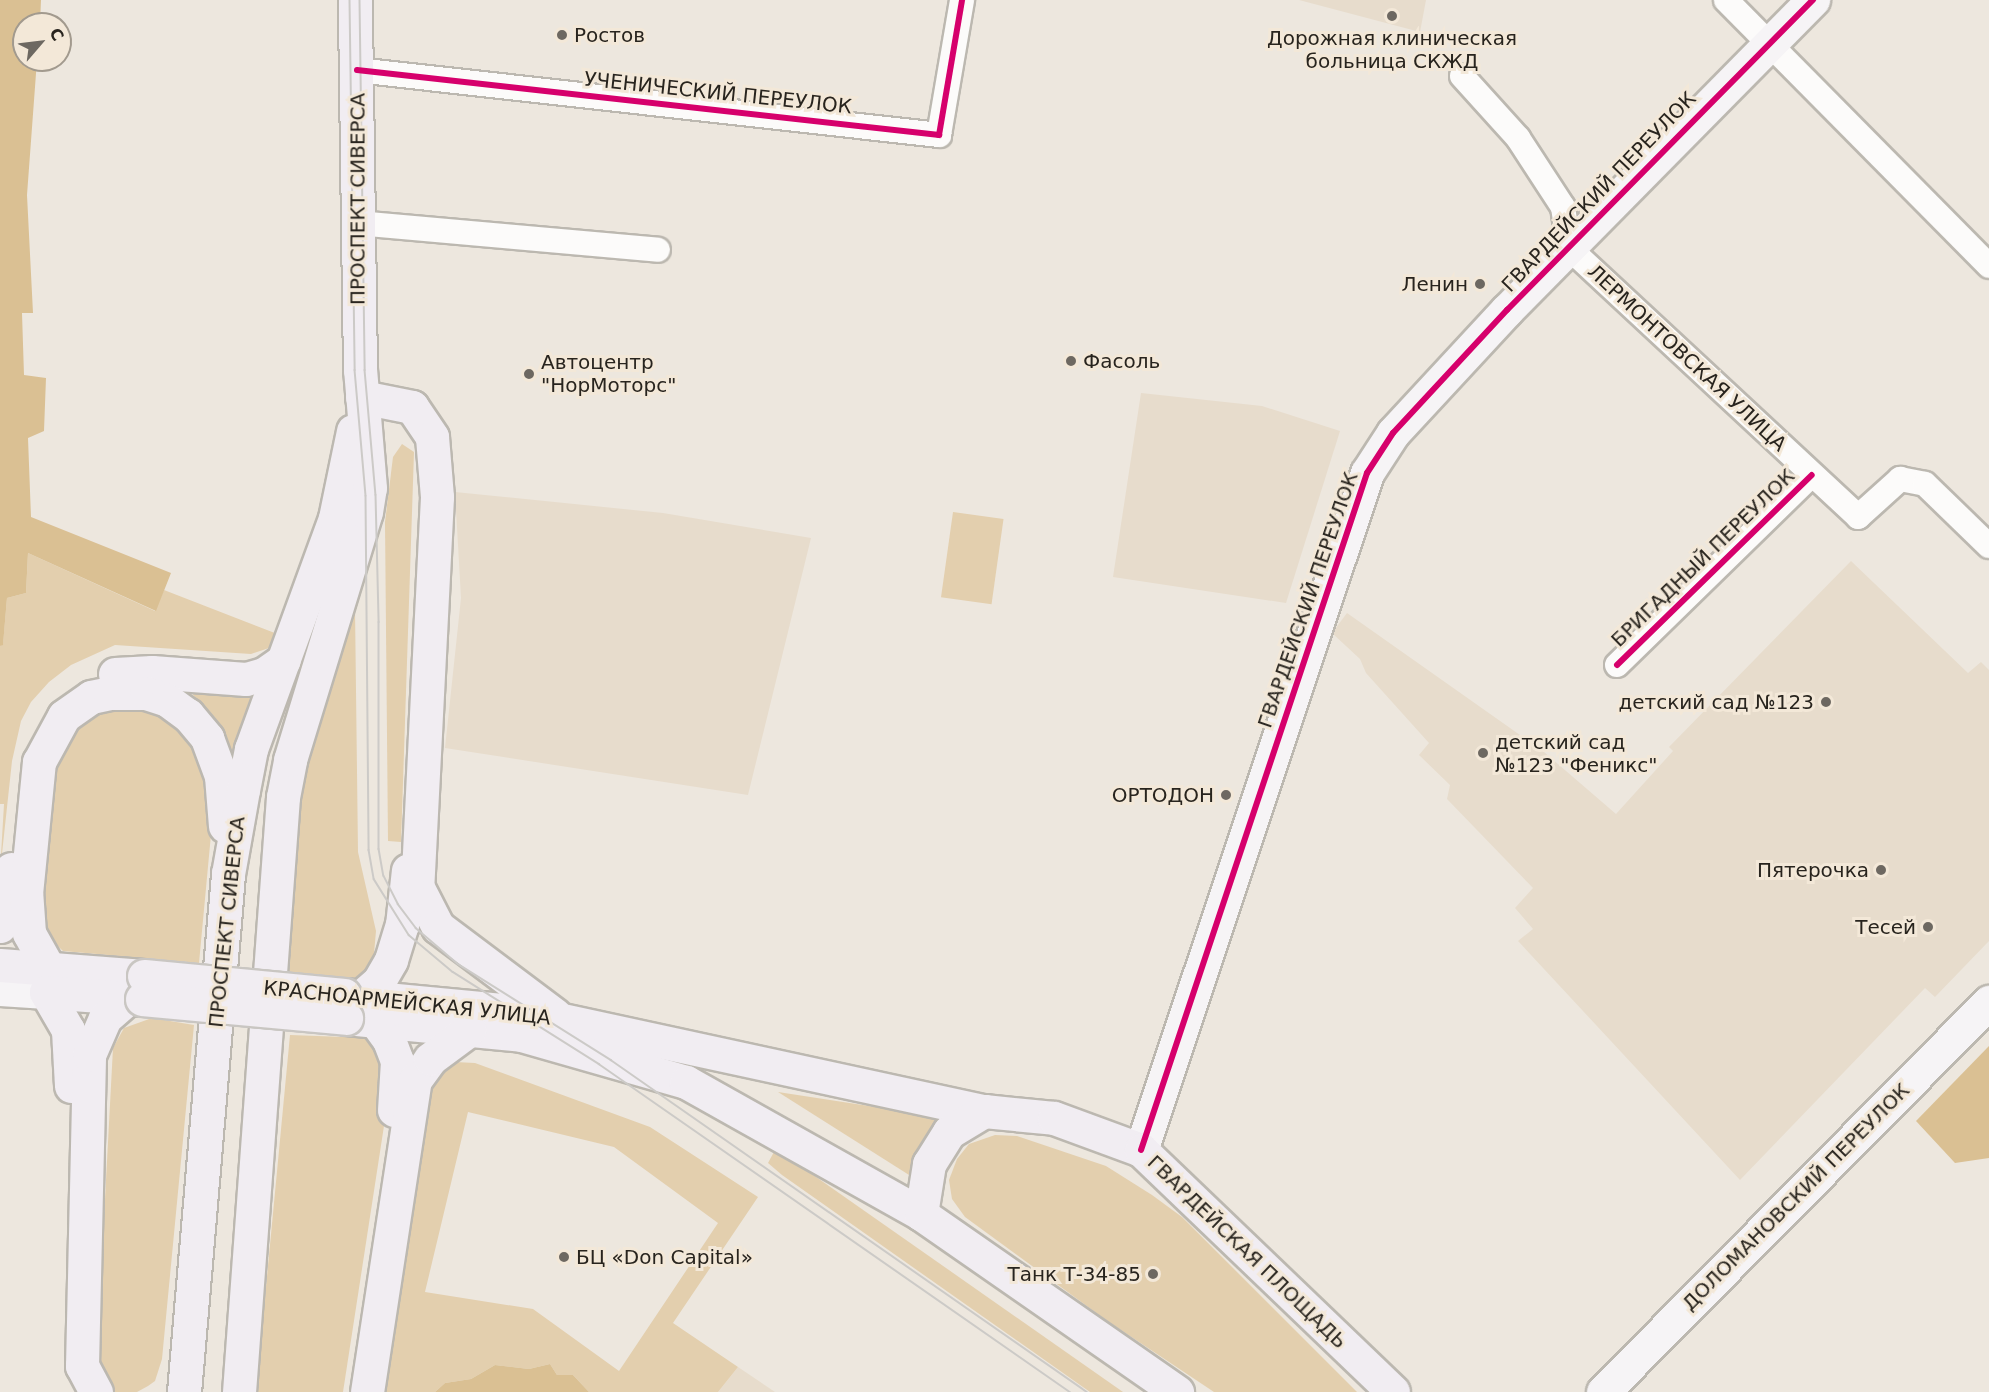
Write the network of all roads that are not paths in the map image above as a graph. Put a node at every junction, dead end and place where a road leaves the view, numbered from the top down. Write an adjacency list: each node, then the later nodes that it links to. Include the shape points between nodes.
1 (355, 0): 6 (main road, ПРОСПЕКТ СИВЕРСА)
2 (962, 0): 6 (street, УЧЕНИЧЕСКИЙ ПЕРЕУЛОК, via 939,135)
3 (1726, 0): 5 (street)
4 (1813, 0): 5 (street, ГВАРДЕЙСКИЙ ПЕРЕУЛОК)
5 (1768, 42): 9 (street, ГВАРДЕЙСКИЙ ПЕРЕУЛОК); 11 (street)
6 (357, 70): 8 (main road, ПРОСПЕКТ СИВЕРСА)
7 (1462, 76): 9 (street, via 1518,138 1563,207)
8 (358, 223): 10 (street); 12 (main road, ПРОСПЕКТ СИВЕРСА)
9 (1569, 248): 14 (street, ЛЕРМОНТОВСКАЯ УЛИЦА); 29 (street, ГВАРДЕЙСКИЙ ПЕРЕУЛОК, via 1393,433 1367,473)
10 (657, 250)
11 (1989, 266)
12 (362, 397): 13 (main road, via 400,402 421,416 432,437); 16 (main road, ПРОСПЕКТ СИВЕРСА, via 335,519); 35 (main road, ПРОСПЕКТ СИВЕРСА, via 370,488 366,512 290,760 283,797)
13 (434, 467): 25 (main road, via 428,497 404,912 391,960); 26 (main road, via 437,497 432,623 417,886 438,927)
14 (1812, 475): 15 (street, ЛЕРМОНТОВСКАЯ УЛИЦА, via 1858,517 1900,479 1925,484); 17 (street, БРИГАДНЫЙ ПЕРЕУЛОК)
15 (1989, 546)
16 (284, 660): 18 (main road, ПРОСПЕКТ СИВЕРСА, via 251,749); 19 (main road, via 264,674 246,679 152,672 107,674 84,683 54,703 30,739 21,765 8,894)
17 (1617, 665)
18 (228, 874): 21 (main road, via 221,776 207,738 167,700 146,693 91,697 64,716 39,762 26,894 28,933); 31 (main road, ПРОСПЕКТ СИВЕРСА)
19 (0, 926)
20 (0, 965): 21 (main road, КРАСНОАРМЕЙСКАЯ УЛИЦА)
21 (47, 981): 22 (street, КРАСНОАРМЕЙСКАЯ УЛИЦА); 23 (main road, КРАСНОАРМЕЙСКАЯ УЛИЦА); 32 (main road, via 68,1030 72,1056 64,1371)
22 (0, 989)
23 (138, 991): 25 (main road, КРАСНОАРМЕЙСКАЯ УЛИЦА, bridge); 33 (main road, via 105,1018 89,1055 82,1366)
24 (1989, 1002): 40 (street, ДОЛОМАНОВСКИЙ ПЕРЕУЛОК)
25 (357, 1008): 26 (main road, КРАСНОАРМЕЙСКАЯ УЛИЦА, via 515,1011); 27 (main road, КРАСНОАРМЕЙСКАЯ УЛИЦА); 36 (main road, via 389,1040 397,1061 398,1084)
26 (563, 1020): 28 (main road, КРАСНОАРМЕЙСКАЯ УЛИЦА)
27 (469, 1030): 30 (main road, КРАСНОАРМЕЙСКАЯ УЛИЦА, via 521,1035 686,1082); 37 (main road, via 436,1053 415,1080)
28 (984, 1111): 29 (main road, ГВАРДЕЙСКАЯ ПЛОЩАДЬ, via 1054,1118); 30 (main road, via 949,1131 929,1164)
29 (1141, 1150): 39 (main road, ГВАРДЕЙСКАЯ ПЛОЩАДЬ)
30 (921, 1214): 38 (main road)
31 (185, 1378): 34 (main road)
32 (73, 1392)
33 (96, 1392)
34 (161, 1392)
35 (239, 1392)
36 (354, 1392)
37 (367, 1392)
38 (1177, 1392)
39 (1393, 1392)
40 (1603, 1392)

